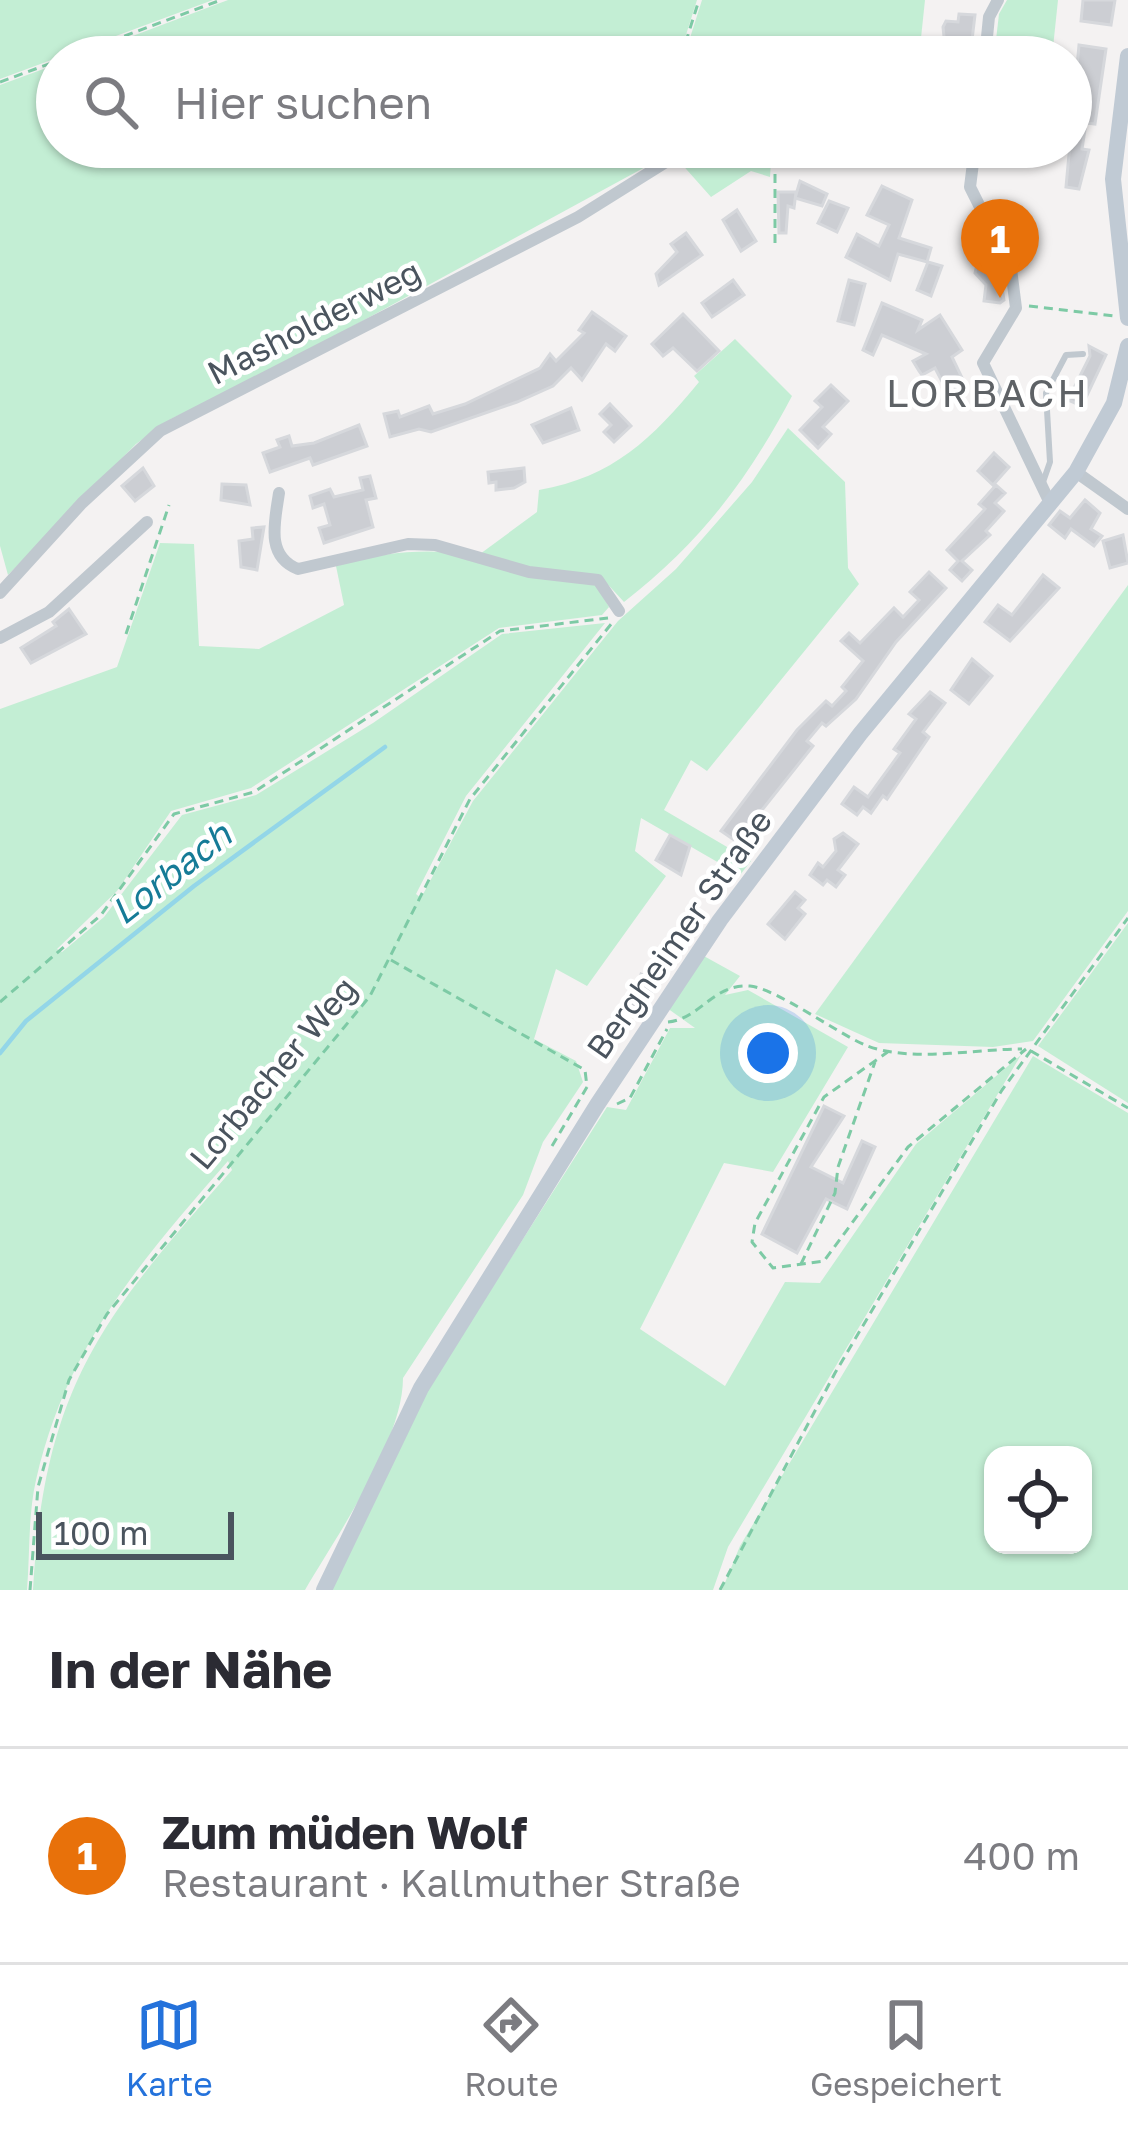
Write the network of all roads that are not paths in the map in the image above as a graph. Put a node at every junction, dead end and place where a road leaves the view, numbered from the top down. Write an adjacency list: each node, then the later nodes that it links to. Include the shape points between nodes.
1 (998, 0): 2 (street)
2 (987, 36)
3 (1128, 56): 6 (street, via 1113,179)
4 (656, 168): 14 (street, Masholderweg, via 578,217 160,431)
5 (972, 168): 10 (street, via 970,187 1011,269 1016,308 982,363)
6 (1128, 318)
7 (1128, 346): 9 (street, Bergheimer Straße, via 1114,403)
8 (1082, 354): 10 (lane, via 1066,355 1046,393)
9 (1076, 472): 10 (street, Bergheimer Straße); 12 (street)
10 (1046, 493): 17 (street, Bergheimer Straße, via 721,920 421,1388)
11 (279, 494): 15 (street, via 273,534 280,556 298,568 435,544 529,572 598,580)
12 (1128, 509)
13 (147, 522): 16 (street, via 50,612)
14 (0, 593)
15 (620, 611)
16 (0, 638)
17 (324, 1590)

